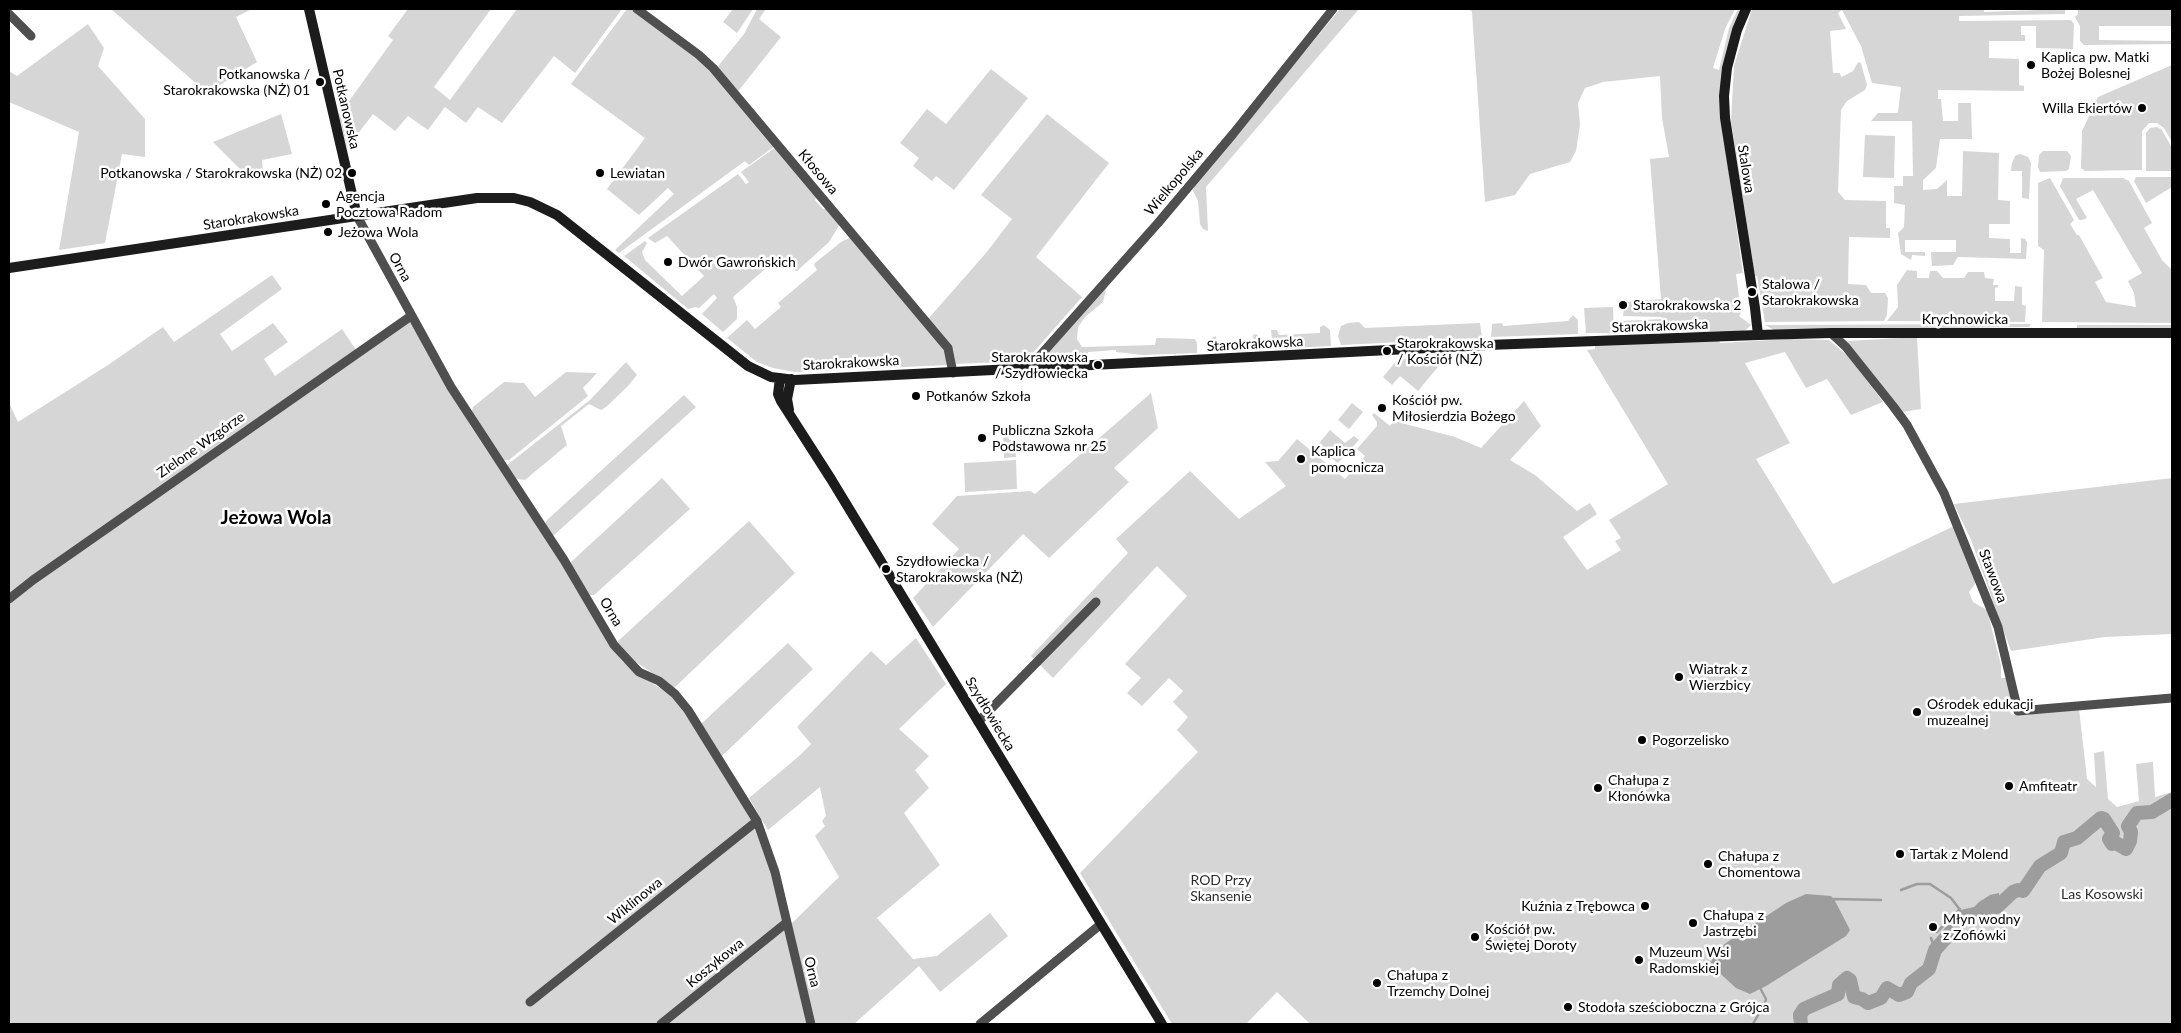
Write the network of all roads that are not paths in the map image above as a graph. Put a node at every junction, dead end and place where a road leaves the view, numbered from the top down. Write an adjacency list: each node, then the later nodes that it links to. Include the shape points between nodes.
1 (309, 9): 7 (street, Potkanowska)
2 (637, 9): 14 (street, Kłosowa, via 713,68 948,348)
3 (1333, 9): 13 (street, Wielkopolska, via 1158,223)
4 (1746, 9): 12 (street, Stalowa, via 1732,48 1724,104)
5 (9, 14): 6 (street)
6 (31, 36)
7 (357, 216): 8 (street, Starokrakowska); 9 (street, Orna); 15 (street, Starokrakowska, via 495,196 537,205 557,215 744,363 758,372)
8 (9, 268)
9 (411, 316): 18 (street, Zielone Wzgórze); 22 (street, Orna, via 451,387 564,560 614,646 639,672 675,694)
10 (1831, 333): 11 (street, Krychnowicka); 12 (street, Krychnowicka); 20 (street, Stawowa, via 1852,354 1907,425 1944,493 1998,627 2018,712)
11 (2172, 333)
12 (1758, 336): 13 (street, Starokrakowska)
13 (1029, 368): 14 (street, Starokrakowska)
14 (953, 373): 16 (street, Starokrakowska)
15 (780, 378): 16 (street, Starokrakowska); 17 (street, Szydłowiecka, via 779,398)
16 (791, 379): 17 (street, Szydłowiecka, via 786,399)
17 (794, 419): 21 (street, Szydłowiecka)
18 (9, 599)
19 (1096, 602): 21 (street)
20 (2172, 698)
21 (978, 722): 24 (street, Szydłowiecka)
22 (757, 821): 23 (street, Orna, via 775,872); 25 (street, Wiklinowa)
23 (786, 923): 26 (street, Orna); 27 (street, Koszykowa)
24 (1101, 924): 28 (street); 29 (street, Szydłowiecka)
25 (530, 1002)
26 (809, 1023)
27 (661, 1024)
28 (980, 1024)
29 (1162, 1024)

